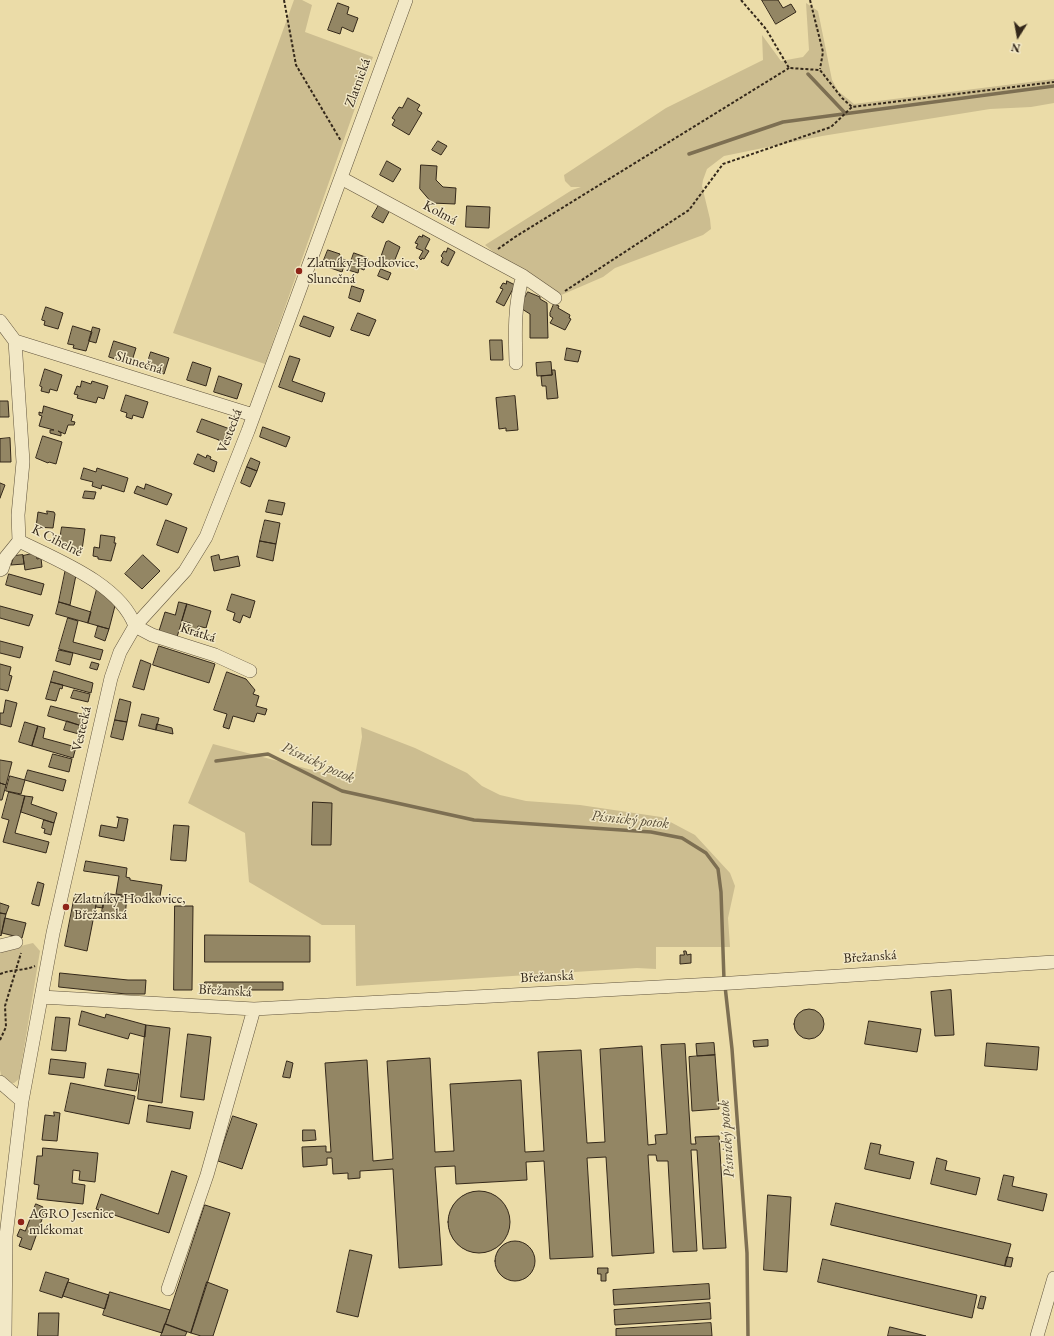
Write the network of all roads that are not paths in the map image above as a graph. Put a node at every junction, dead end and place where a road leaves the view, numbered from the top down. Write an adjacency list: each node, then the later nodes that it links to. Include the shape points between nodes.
1 (406, 0): 2 (street, Zlatnická)
2 (341, 178): 3 (street, Kolmá); 8 (street, Vestecká)
3 (523, 276): 4 (street, Kolmá); 7 (street, via 518,290)
4 (555, 298)
5 (0, 321): 6 (street)
6 (15, 341): 8 (street, Slunečná); 9 (street, K Cihelně, via 23,462 18,515)
7 (516, 363)
8 (253, 415): 11 (street, Vestecká, via 206,537 185,571)
9 (19, 541): 10 (street, via 6,557); 11 (street, K Cihelně, via 77,569 115,597 132,618)
10 (1, 572)
11 (135, 626): 12 (street, Krátká, via 152,635 215,655); 16 (street, Vestecká, via 120,652 110,678)
12 (250, 671)
13 (16, 942): 14 (street)
14 (0, 946)
15 (1054, 962): 17 (street, Břežanská, via 732,983)
16 (41, 997): 17 (street, Břežanská); 19 (street, Vestecká)
17 (254, 1009): 21 (street, via 207,1174)
18 (0, 1082): 19 (street)
19 (22, 1101): 22 (street, Vestecká, via 6,1236)
20 (1054, 1278): 23 (street)
21 (168, 1289)
22 (5, 1336)
23 (1037, 1336)

